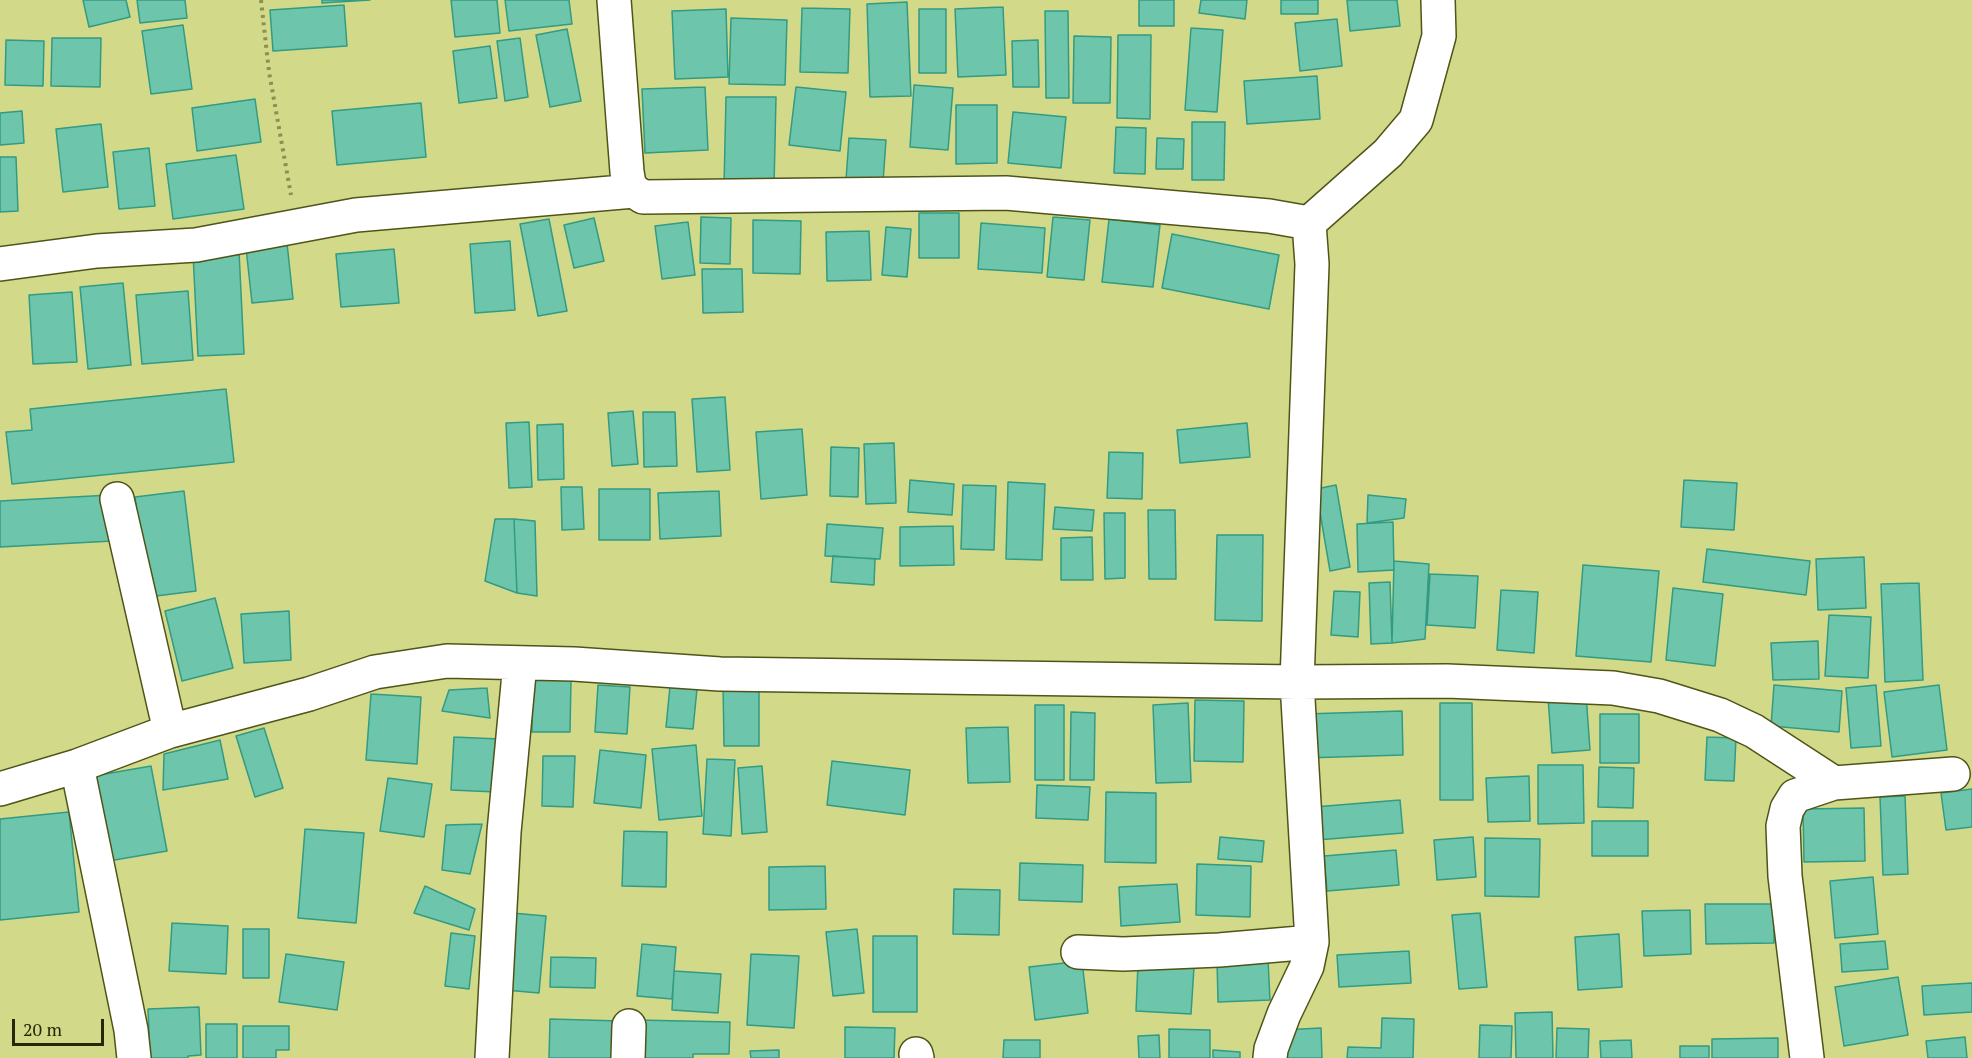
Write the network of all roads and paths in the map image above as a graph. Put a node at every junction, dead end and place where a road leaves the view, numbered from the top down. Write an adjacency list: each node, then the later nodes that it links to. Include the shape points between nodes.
1 (261, 0): 6 (path, via 268,72)
2 (614, 0): 4 (street, via 627,172)
3 (1438, 0): 5 (street, via 1439,36 1416,120 1388,153)
4 (634, 191): 5 (street, via 643,197 658,198 1006,193 1269,216); 6 (street, via 356,215)
5 (1309, 223): 10 (street, via 1312,264)
6 (297, 226): 7 (street, via 196,245 97,251)
7 (0, 264)
8 (117, 499): 11 (street)
9 (520, 663): 10 (street, via 720,674); 11 (street, via 447,661 375,672); 19 (street, via 504,832)
10 (1297, 682): 14 (street, via 1447,681 1613,688 1659,696 1720,715 1754,731); 16 (street)
11 (170, 731): 12 (street)
12 (76, 766): 15 (street); 18 (street)
13 (1953, 774): 14 (street)
14 (1834, 783): 21 (street, via 1795,796 1783,826 1785,876)
15 (0, 789)
16 (1312, 942): 17 (street, via 1219,950); 20 (street, via 1308,966 1284,1014)
17 (1078, 952)
18 (134, 1058)
19 (492, 1058)
20 (1270, 1058)
21 (1807, 1058)

